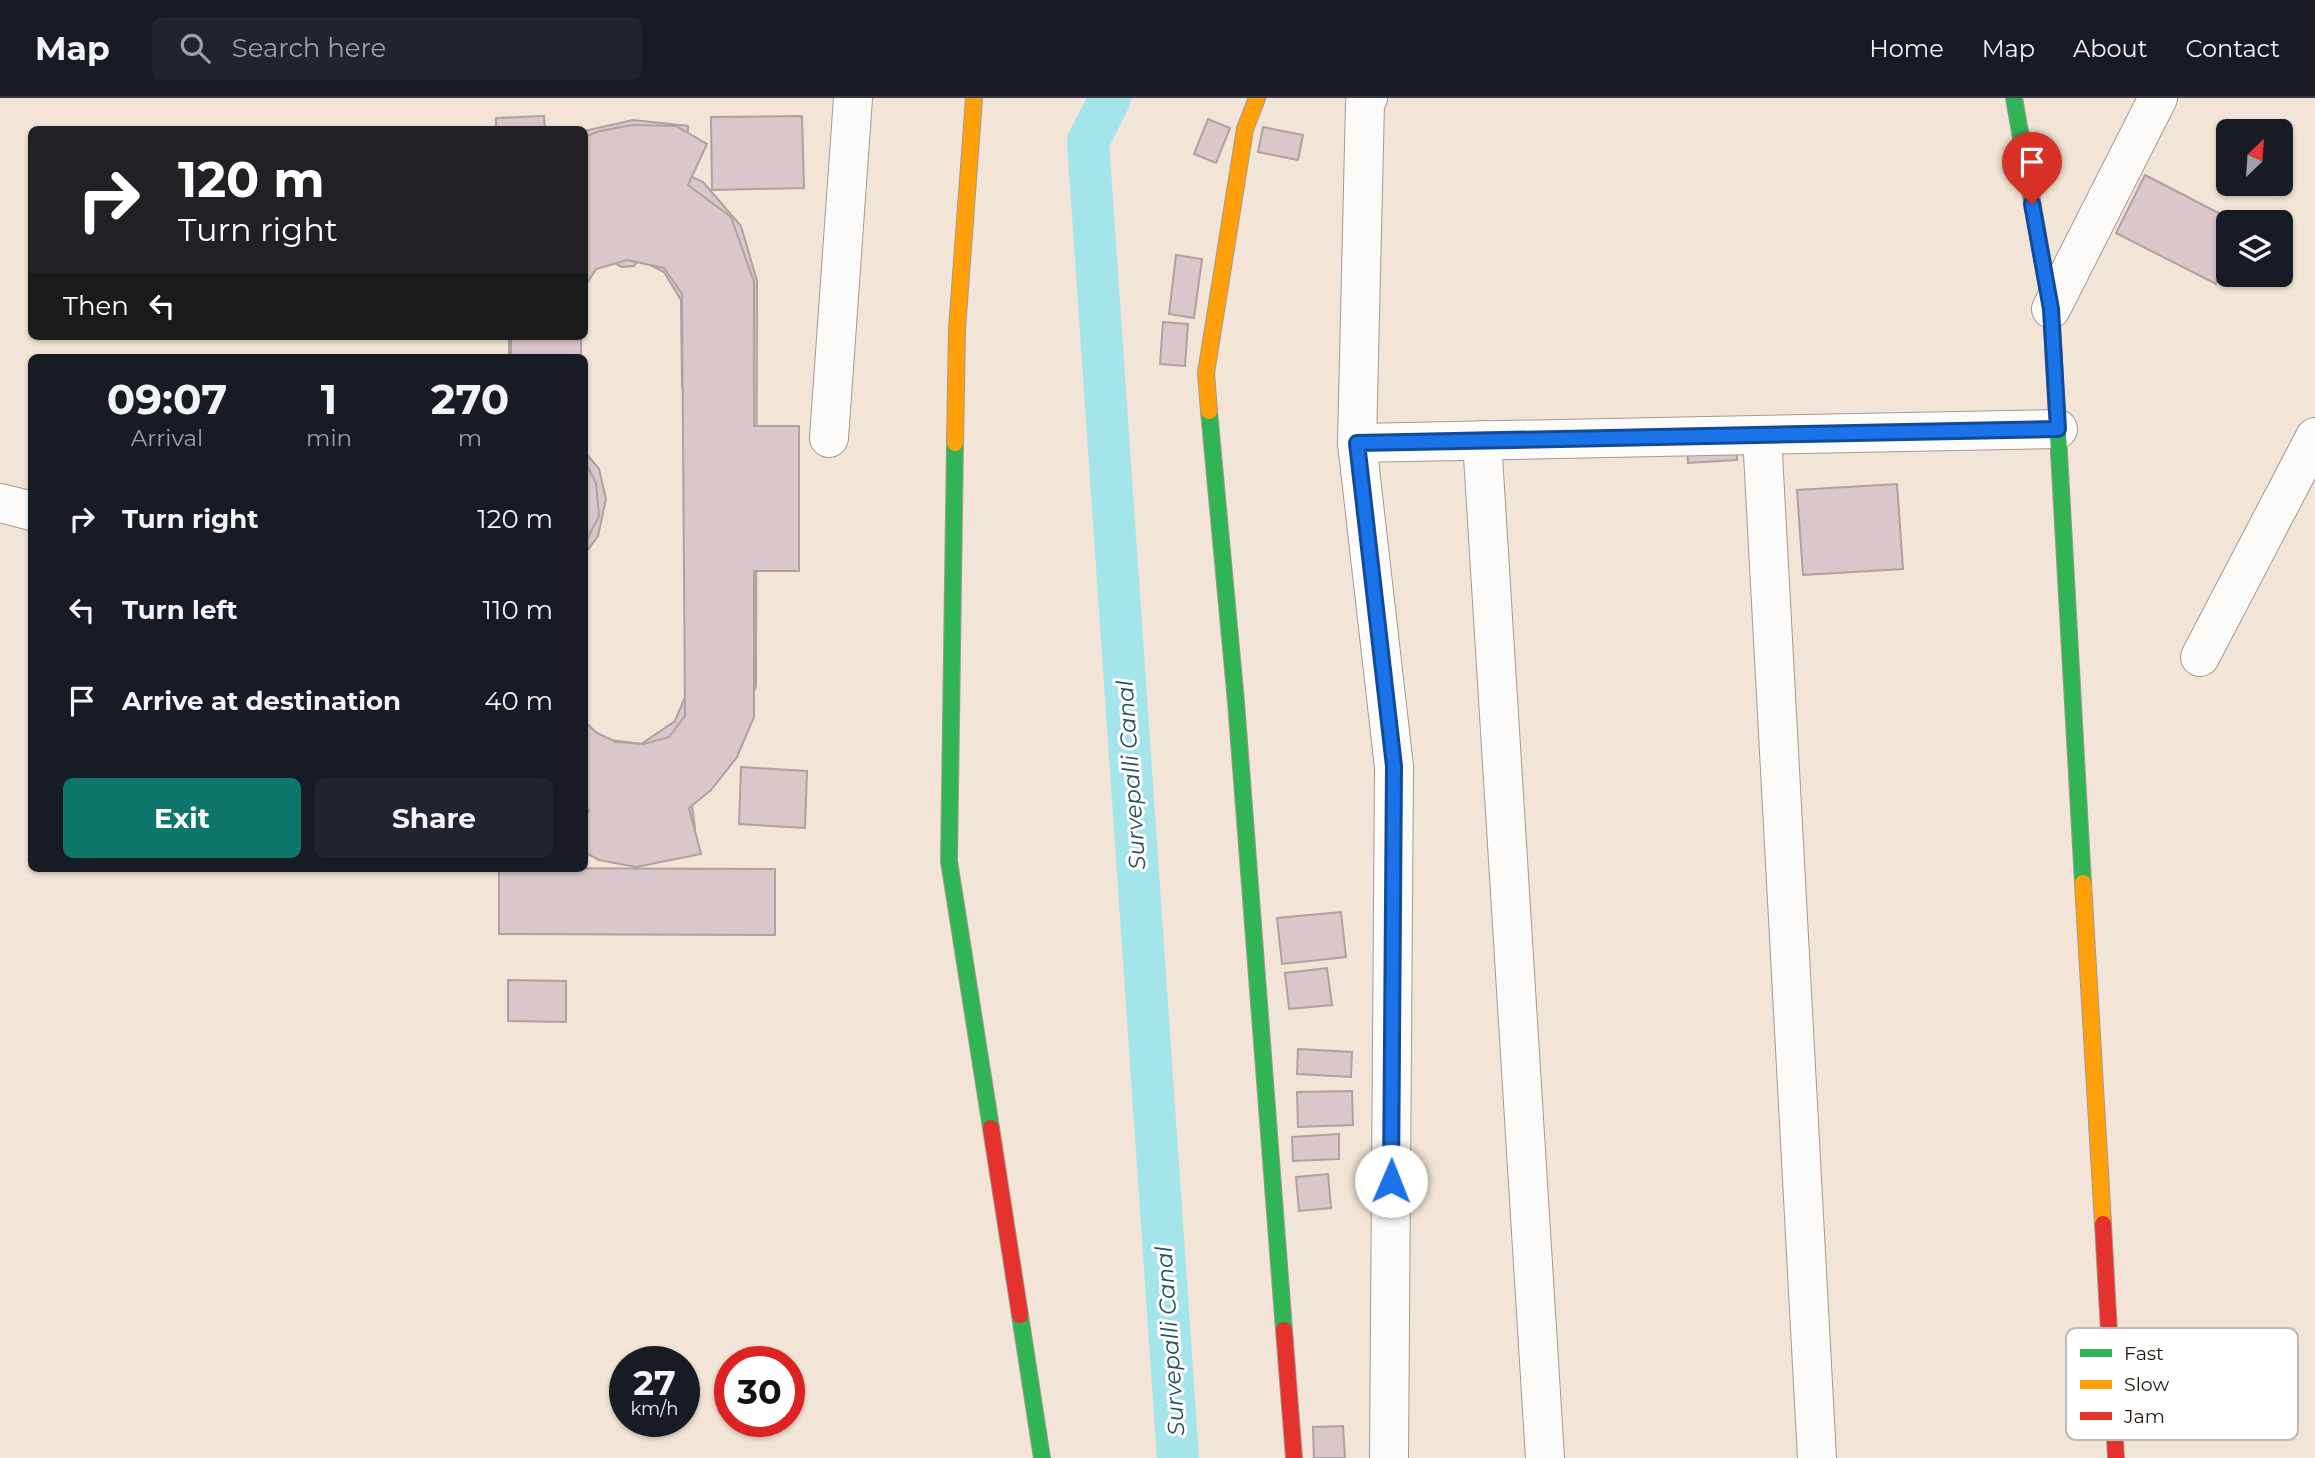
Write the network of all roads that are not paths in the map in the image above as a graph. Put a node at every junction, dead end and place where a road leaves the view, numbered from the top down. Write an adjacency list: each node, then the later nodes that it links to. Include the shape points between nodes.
1 (853, 98): 10 (street)
2 (974, 98): 19 (street, via 957,328 949,861)
3 (1257, 98): 20 (street, via 1245,129 1206,373)
4 (1368, 98): 12 (street)
5 (2014, 98): 7 (street)
6 (2158, 98): 7 (street)
7 (2051, 309): 8 (street)
8 (2058, 429): 9 (street); 17 (street)
9 (1762, 435): 11 (street); 23 (street)
10 (829, 438)
11 (1482, 440): 12 (street); 22 (street)
12 (1357, 443): 21 (street, via 1394,766)
13 (2311, 456): 16 (street)
14 (0, 503): 15 (street)
15 (28, 510)
16 (2200, 657)
17 (2109, 1328)
18 (2115, 1440): 24 (street)
19 (1042, 1458)
20 (1294, 1458)
21 (1389, 1458)
22 (1545, 1458)
23 (1816, 1458)
24 (2116, 1458)

